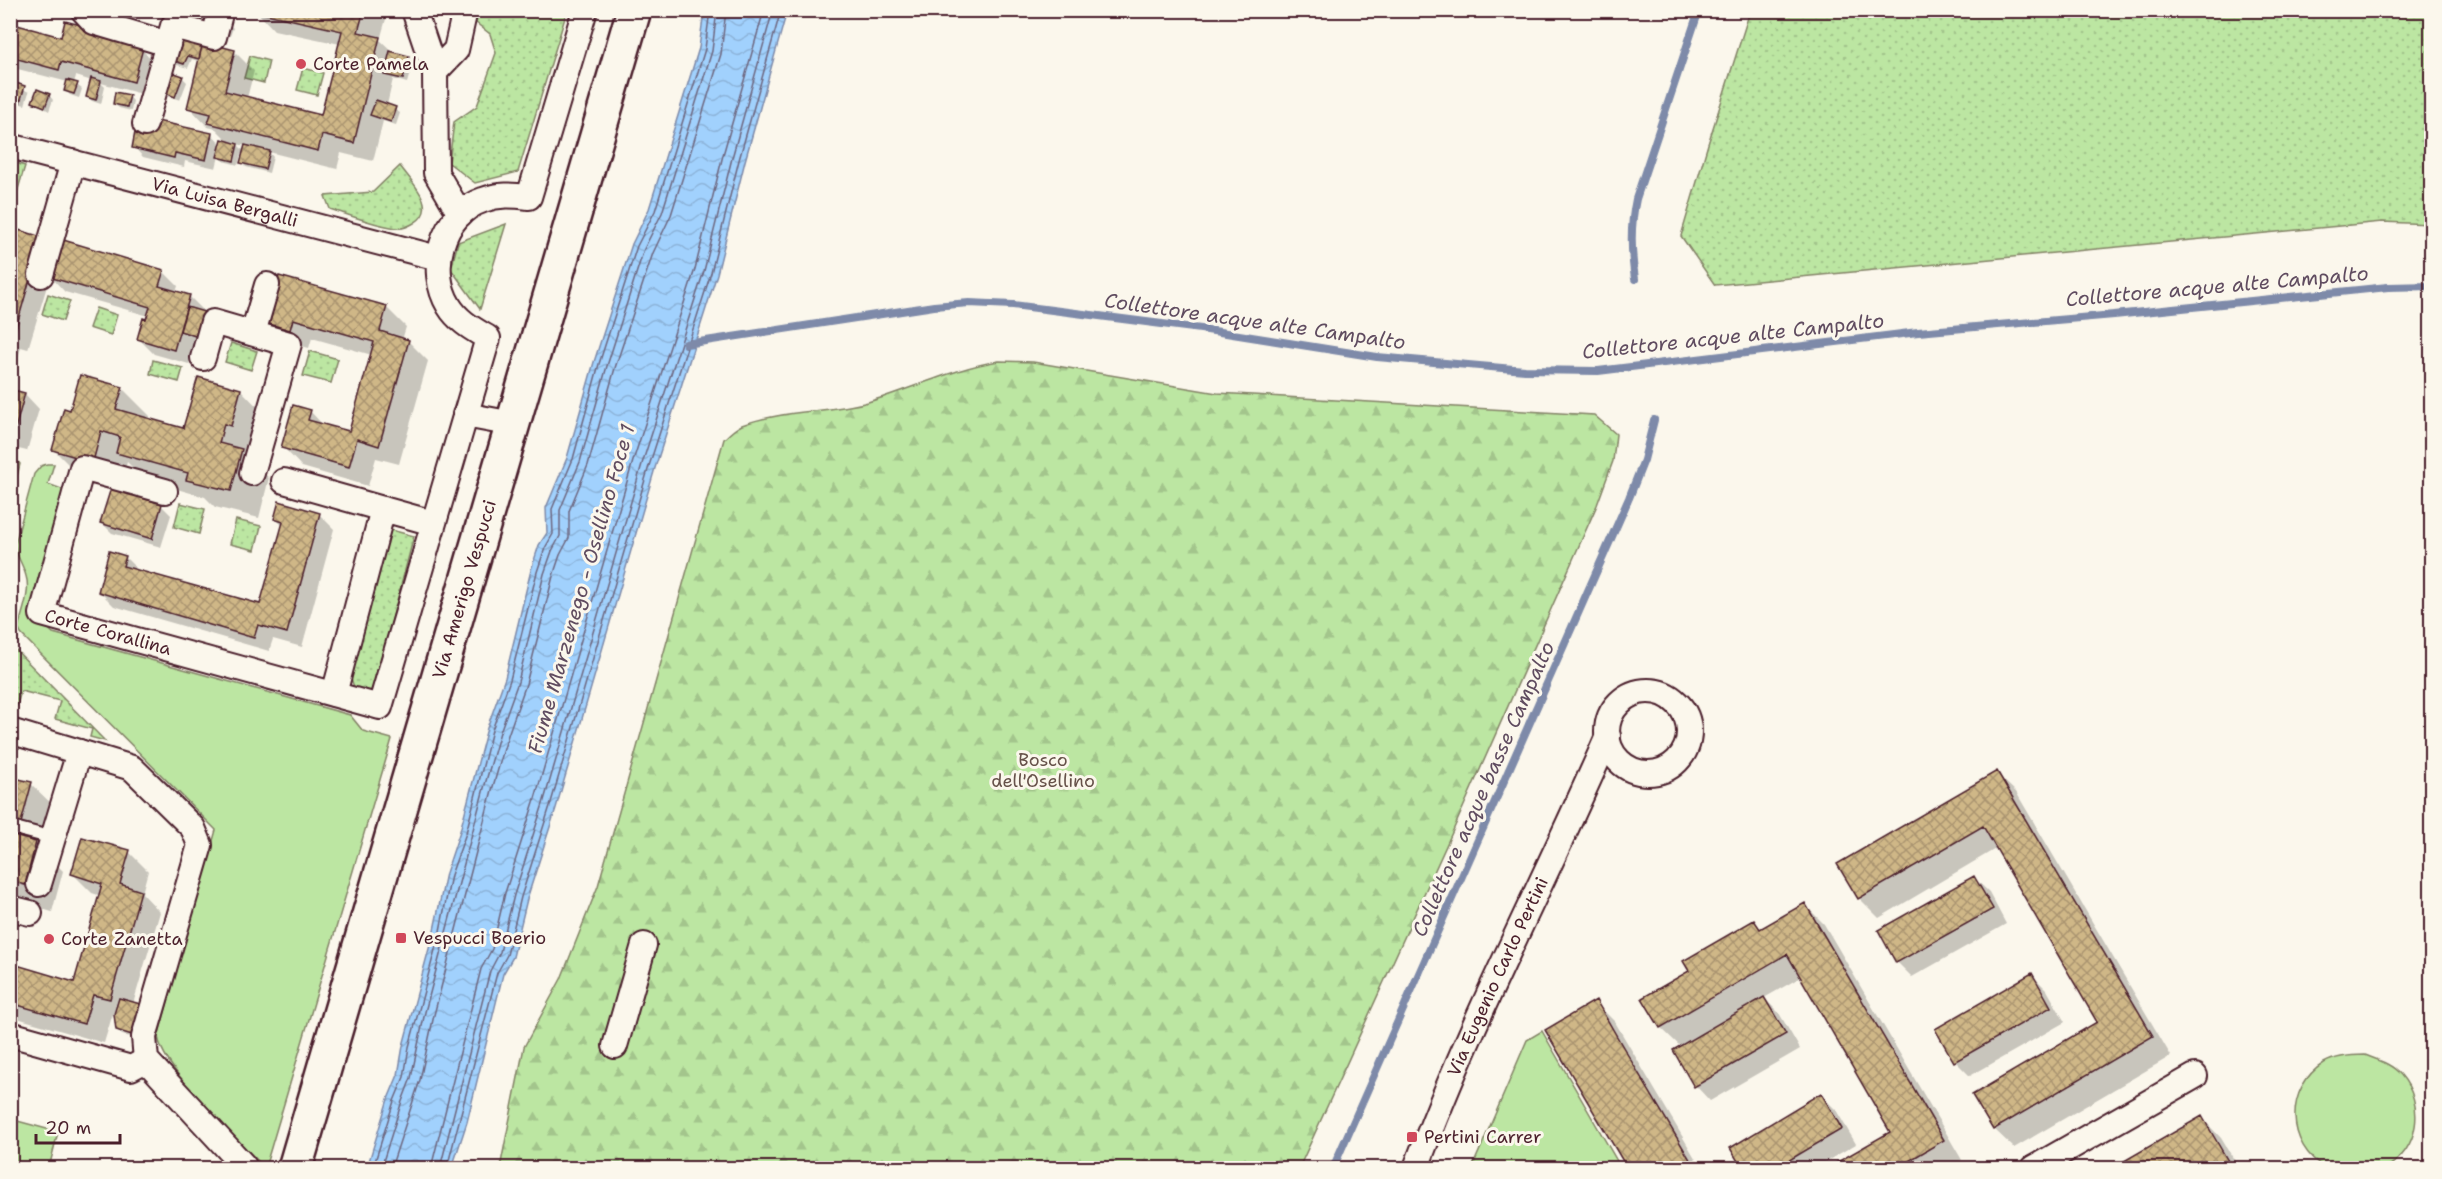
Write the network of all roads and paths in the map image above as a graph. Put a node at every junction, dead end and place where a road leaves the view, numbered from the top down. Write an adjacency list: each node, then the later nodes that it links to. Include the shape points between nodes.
1 (83, 10): 7 (street, via 94,22)
2 (221, 10): 7 (street, via 214,37)
3 (414, 10): 8 (street)
4 (465, 10): 8 (street, via 456,50)
5 (585, 10): 12 (street, via 529,196 504,194 480,201)
6 (634, 10): 19 (main road, Via Amerigo Vespucci)
7 (170, 35): 9 (street)
8 (435, 72): 12 (street, via 436,173)
9 (145, 124)
10 (10, 146): 11 (street, Via Luisa Bergalli)
11 (73, 162): 13 (street, Via Luisa Bergalli); 14 (street)
12 (460, 214): 13 (street, via 445,235)
13 (438, 258): 18 (street, via 439,283 449,306 466,325 488,338)
14 (41, 275)
15 (267, 285): 16 (street)
16 (253, 333): 17 (street, via 213,322); 20 (street, via 294,345)
17 (203, 358)
18 (465, 416): 19 (street); 24 (street)
19 (513, 424): 40 (main road, Via Amerigo Vespucci)
20 (252, 473)
21 (284, 482): 23 (street)
22 (165, 491): 25 (street, Corte Corallina, via 82,468 42,614)
23 (383, 509): 24 (street); 25 (street)
24 (434, 523): 25 (street, Corte Corallina, via 380,708)
25 (334, 694)
26 (10, 730): 28 (street)
27 (1608, 736): 29 (street, via 1617,759); 29 (street, via 1612,713 1629,696 1653,691 1675,701 1688,722 1687,746 1677,761 1662,771); 30 (street, Via Eugenio Carlo Pertini)
28 (79, 752): 32 (street); 37 (street, via 132,768 193,828 200,846 144,1037)
29 (1638, 772): 30 (street)
30 (1586, 787): 41 (street, Via Eugenio Carlo Pertini, via 1472,1033)
31 (11, 827): 32 (lane)
32 (53, 838): 33 (street)
33 (39, 884)
34 (644, 945): 36 (street)
35 (10, 1034): 37 (street, via 131,1068)
36 (615, 1046)
37 (146, 1060): 39 (street)
38 (2195, 1076): 42 (street)
39 (243, 1168)
40 (295, 1168)
41 (1416, 1168)
42 (2034, 1168)

